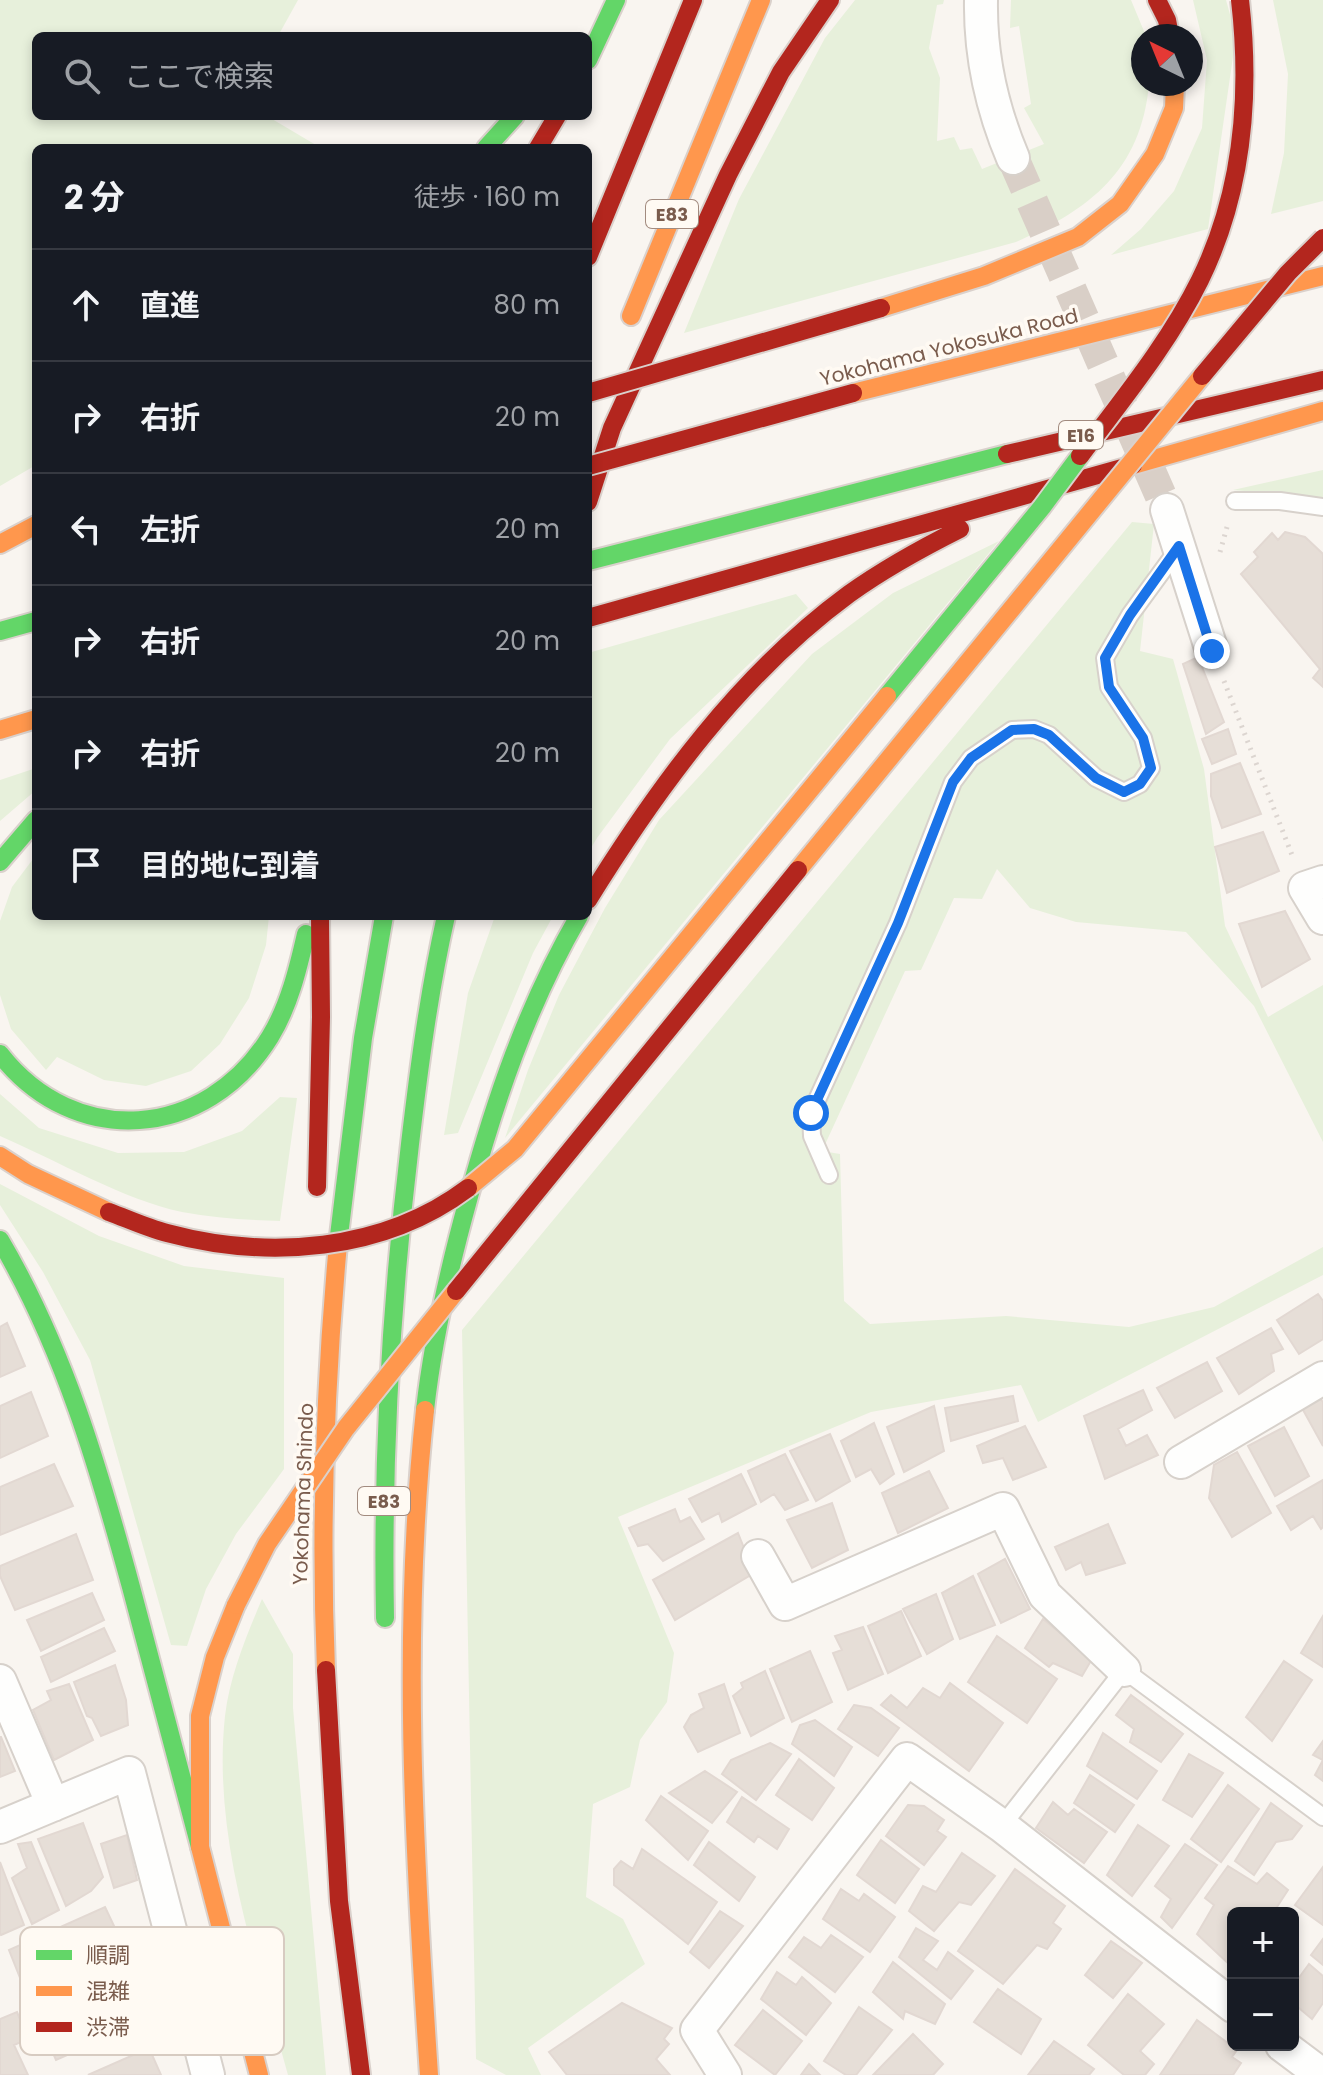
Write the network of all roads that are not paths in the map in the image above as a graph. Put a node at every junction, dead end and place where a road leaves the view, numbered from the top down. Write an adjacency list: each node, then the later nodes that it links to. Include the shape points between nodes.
1 (616, 0): 10 (highway)
2 (693, 0): 19 (highway)
3 (761, 0): 21 (highway, E83)
4 (816, 0): 11 (lane)
5 (830, 0): 11 (highway)
6 (981, 0): 17 (street, via 986,77)
7 (1157, 0): 9 (highway)
8 (1240, 0): 55 (highway, bridge, via 1247,108 1240,154 1205,268 1170,331 1042,507 515,1149 458,1195 408,1224 352,1241 295,1250 166,1233 109,1212)
9 (1168, 24)
10 (592, 51)
11 (781, 72): 28 (highway, via 673,290 612,428)
12 (1174, 96): 24 (highway, bridge, via 1155,154 1120,204 1078,237 984,276)
13 (511, 120): 15 (highway)
14 (555, 120): 16 (highway)
15 (490, 144)
16 (540, 144)
17 (1013, 158)
18 (1323, 238): 73 (highway, bridge, via 1232,339 346,1428 267,1544 215,1657 200,1716)
19 (592, 247)
20 (1323, 276): 26 (highway, Yokohama Yokosuka Road, bridge, via 853,393)
21 (624, 335)
22 (614, 363): 24 (highway)
23 (1323, 380): 35 (highway, E16, via 1081,435)
24 (593, 398)
25 (1323, 411): 27 (highway)
26 (592, 465)
27 (1088, 475): 38 (highway); 47 (highway, via 957,530 821,615 686,755)
28 (592, 490)
29 (1235, 501): 30 (lane)
30 (1323, 507)
31 (1167, 510): 34 (street)
32 (32, 527): 33 (highway)
33 (0, 544)
34 (1179, 546): 37 (street); 56 (lane, via 1105,658 1109,687 1143,738 1151,768 1140,784 1124,792 1096,778 1049,735 1034,729 1012,730 971,758 953,782 898,923 811,1113 812,1136)
35 (592, 560)
36 (1214, 573): 37 (street)
37 (1196, 606): 41 (street)
38 (592, 617)
39 (32, 622): 40 (highway)
40 (0, 631)
41 (1212, 651)
42 (32, 720): 43 (highway)
43 (0, 730)
44 (32, 825): 45 (highway)
45 (0, 862)
46 (1314, 885): 48 (street)
47 (592, 893)
48 (1323, 918)
49 (308, 920): 54 (highway, via 294,984 268,1039 228,1085 193,1108 137,1123 101,1120 38,1093)
50 (320, 920): 57 (highway)
51 (383, 920): 64 (highway, Yokohama Shindo, via 344,1165)
52 (445, 920): 66 (highway, E83, via 424,1030 392,1300 384,1495)
53 (577, 920): 84 (highway, via 553,958 491,1112 448,1274 428,1385 418,1486 412,1716)
54 (0, 1054)
55 (0, 1156)
56 (829, 1175)
57 (317, 1200)
58 (317, 1230): 60 (highway)
59 (0, 1240): 73 (highway, via 40,1313 80,1414)
60 (316, 1260)
61 (316, 1291): 64 (highway)
62 (1323, 1378): 63 (street)
63 (1181, 1462)
64 (323, 1498): 82 (highway, Yokohama Shindo, via 328,1751 339,1903)
65 (758, 1556): 67 (street, via 785,1604 1003,1509 1045,1595)
66 (386, 1634)
67 (1124, 1670): 70 (lane); 71 (lane)
68 (0, 1681): 69 (street)
69 (53, 1805): 72 (street); 74 (street, via 129,1773)
70 (1323, 1817)
71 (1002, 1826): 77 (street); 85 (street, via 907,1759 697,2030)
72 (0, 1827)
73 (200, 1847): 75 (highway)
74 (169, 1927)
75 (221, 1927)
76 (402, 1939): 83 (highway)
77 (1227, 2001)
78 (203, 2055): 80 (street)
79 (254, 2055): 81 (highway)
80 (208, 2075)
81 (259, 2075)
82 (361, 2075)
83 (418, 2075)
84 (429, 2075)
85 (725, 2075)

